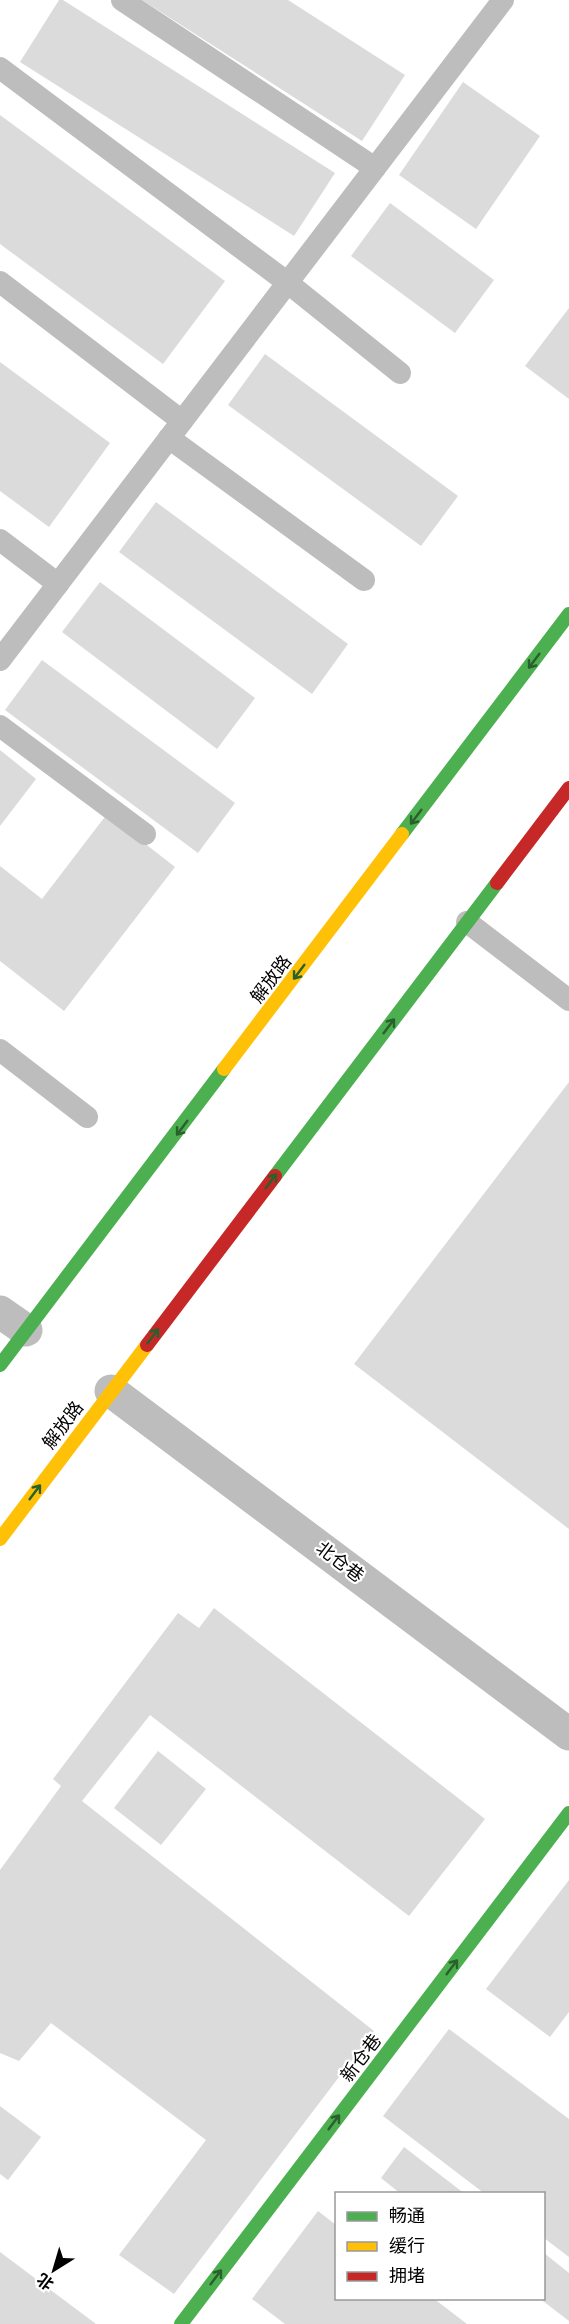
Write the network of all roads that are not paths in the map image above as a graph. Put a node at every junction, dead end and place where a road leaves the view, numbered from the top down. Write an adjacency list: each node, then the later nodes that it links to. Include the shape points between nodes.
1 (122, 0): 4 (lane)
2 (499, 2): 4 (lane)
3 (0, 68): 6 (lane)
4 (375, 168): 6 (lane)
5 (0, 282): 8 (lane)
6 (288, 283): 7 (lane); 8 (lane)
7 (400, 373)
8 (176, 430): 10 (lane); 11 (lane)
9 (0, 540): 11 (lane)
10 (364, 580)
11 (58, 584): 13 (lane)
12 (569, 614): 22 (main road, 解放路, one-way to 22)
13 (0, 660)
14 (0, 726): 16 (lane)
15 (569, 788): 17 (main road, 解放路)
16 (145, 834)
17 (467, 922): 18 (lane); 24 (main road, 解放路, one-way to 17)
18 (569, 1000)
19 (0, 1050): 20 (lane)
20 (87, 1117)
21 (0, 1312): 22 (street)
22 (27, 1330): 23 (main road, 解放路)
23 (0, 1365)
24 (111, 1391): 25 (main road, 解放路, one-way to 24); 26 (street, 北仓巷)
25 (0, 1539)
26 (569, 1734)
27 (569, 1813): 28 (main road, 新仓巷, one-way to 27)
28 (181, 2324)

